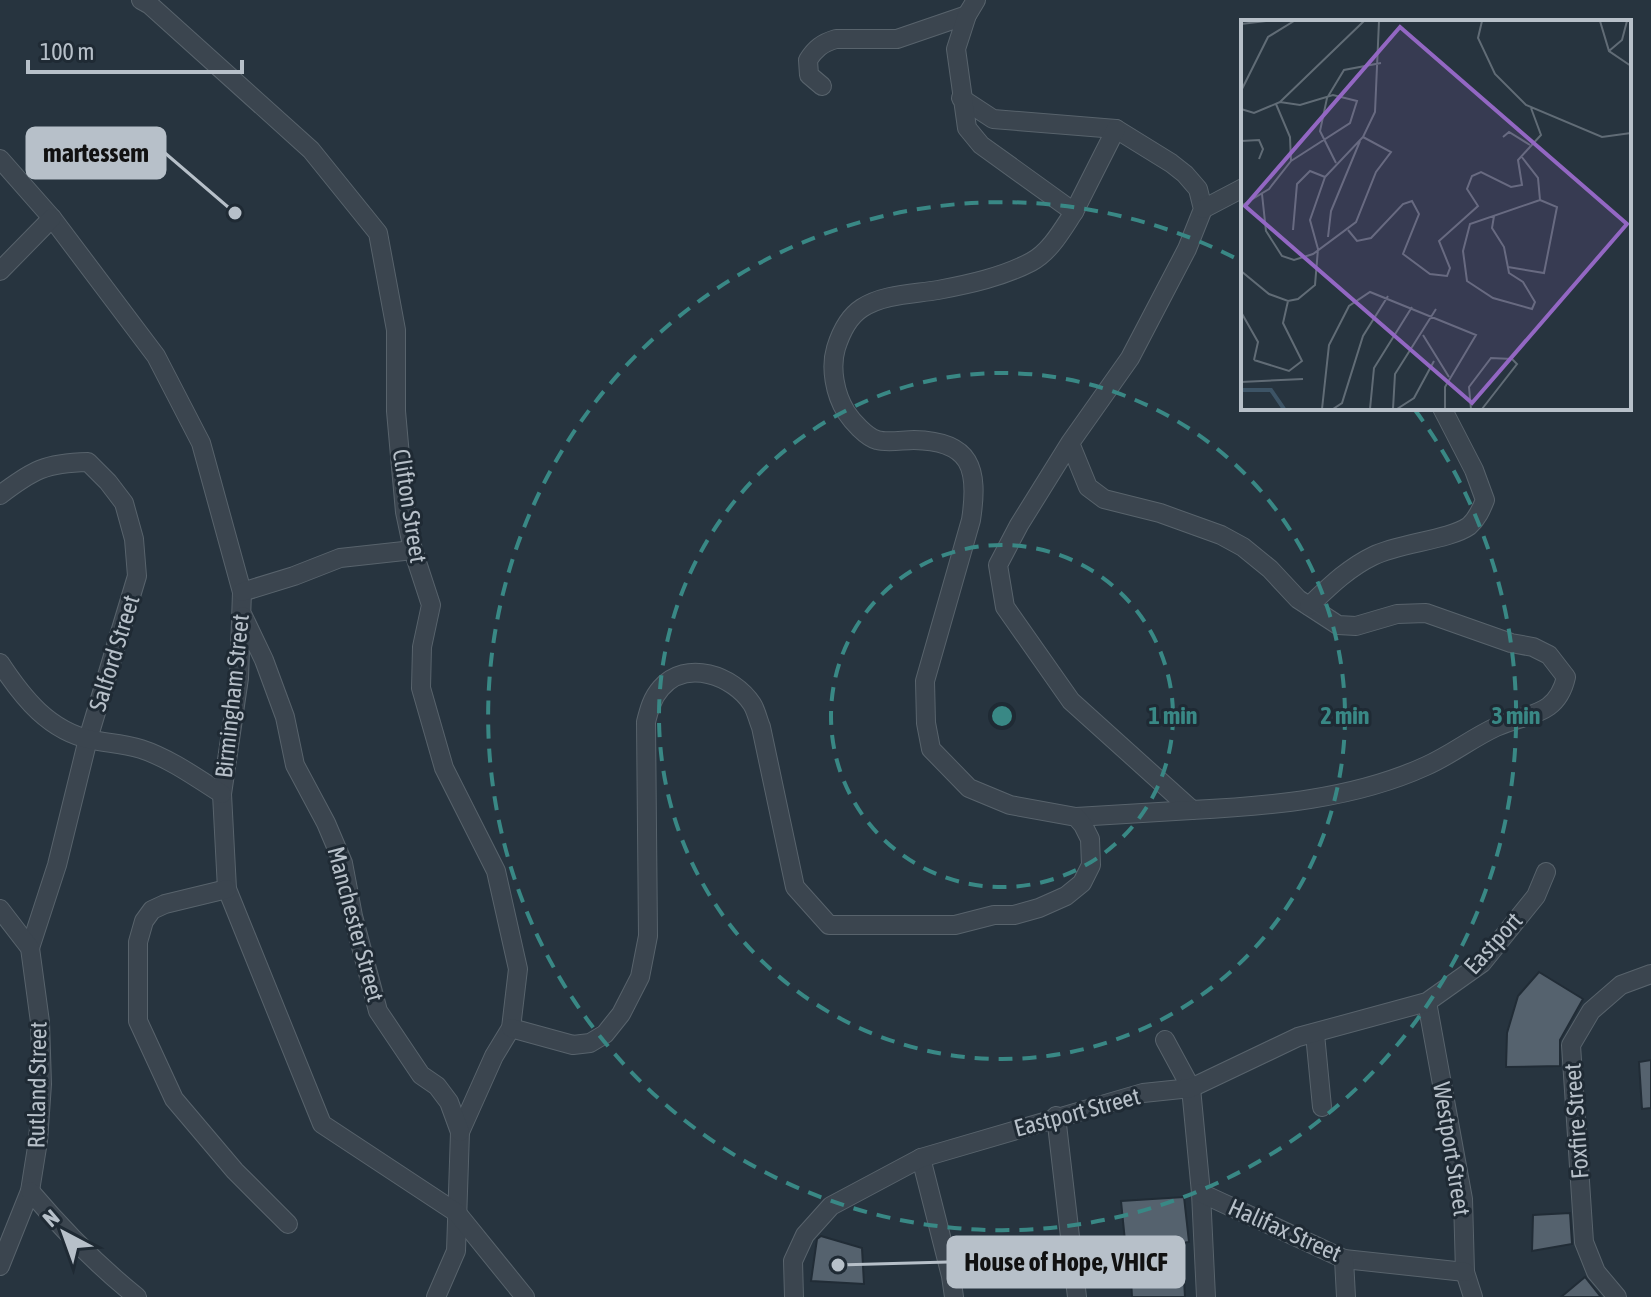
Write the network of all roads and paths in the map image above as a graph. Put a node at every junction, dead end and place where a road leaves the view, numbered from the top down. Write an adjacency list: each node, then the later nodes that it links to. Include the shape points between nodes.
1 (141, 0): 15 (street, Clifton Street, via 311,150 378,233 396,330 396,411)
2 (971, 7): 3 (street, via 897,39 826,42 808,60 809,75); 4 (street, via 956,49)
3 (822, 86)
4 (961, 98): 5 (street, via 993,119); 9 (street, via 967,128 981,145)
5 (1116, 129): 8 (street, via 1185,174 1198,189); 9 (street)
6 (0, 159): 10 (street, Birmingham Street)
7 (1241, 189): 8 (street)
8 (1203, 209): 13 (street, via 1130,358)
9 (1074, 212): 23 (street, via 1049,248 1023,266 860,309 844,327 833,359 839,398 859,427 877,440 947,444 968,462 975,493 971,520 925,681 931,749 969,788 1010,805)
10 (52, 218): 11 (street); 16 (street, Birmingham Street, via 156,356 201,443)
11 (0, 271)
12 (1443, 410): 17 (street, via 1485,500 1479,515 1461,530 1374,556 1344,574)
13 (1070, 443): 17 (street, via 1088,487 1104,499 1221,535 1243,547); 22 (street, via 998,565 1005,607 1071,701)
14 (0, 495): 20 (street, Salford Street, via 30,473 57,462 88,462 124,503 137,576)
15 (413, 550): 16 (street, via 340,558); 30 (street, Clifton Street, via 431,605 421,688 444,768 496,871 518,969)
16 (242, 592): 18 (street, Birmingham Street)
17 (1309, 606): 22 (street, via 1338,625 1426,613 1533,647 1561,668 1566,677 1563,693 1549,707 1498,726 1426,766 1363,788 1266,806)
18 (241, 612): 21 (street, Birmingham Street, via 239,678); 36 (street, Manchester Street, via 285,717 295,765 343,863 378,1011 421,1075 449,1102)
19 (0, 663): 20 (street, via 20,695 44,717)
20 (88, 739): 21 (street, via 141,749); 27 (street, Salford Street)
21 (222, 794): 25 (street, Birmingham Street)
22 (1192, 810): 23 (street)
23 (1076, 817): 30 (street, via 1090,839 1091,865 1082,883 1039,908 955,925 829,925 795,887 752,704 734,685 714,676 697,671 677,675 661,687 646,722 648,936 640,977 621,1014 590,1043 573,1045)
24 (1546, 872): 29 (street, Eastport, via 1536,896 1482,963)
25 (227, 889): 40 (street, Birmingham Street, via 322,1124); 41 (street, via 165,904 144,921 138,942 138,1021 174,1099)
26 (0, 909): 27 (street, Rutland Street)
27 (30, 948): 38 (street, Rutland Street, via 42,1084)
28 (1651, 974): 54 (street, Foxfire Street, via 1621,985 1591,1011 1571,1045 1584,1242 1596,1272)
29 (1427, 1002): 31 (street, Eastport Street); 44 (street, Westport Street, via 1463,1199)
30 (511, 1028): 36 (street, Clifton Street)
31 (1315, 1034): 33 (street, Eastport Street, via 1298,1037); 34 (street)
32 (1165, 1040): 33 (street)
33 (1191, 1088): 35 (street, Eastport Street, via 1143,1093); 39 (street)
34 (1322, 1107)
35 (1056, 1116): 37 (street, Eastport Street); 50 (street)
36 (460, 1132): 40 (street, Clifton Street)
37 (921, 1158): 48 (street, Eastport Street, via 831,1206 805,1235 793,1261); 49 (street)
38 (30, 1191): 43 (street, Rutland Street); 45 (street, via 67,1234)
39 (1201, 1193): 42 (street, Halifax Street); 51 (street)
40 (457, 1213): 46 (street, Clifton Street, via 456,1251); 47 (street)
41 (288, 1224)
42 (1344, 1259): 44 (street, Halifax Street); 52 (street)
43 (0, 1266)
44 (1465, 1272): 53 (street, Westport Street)
45 (137, 1297)
46 (436, 1297)
47 (525, 1297)
48 (794, 1297)
49 (954, 1297)
50 (1077, 1297)
51 (1206, 1297)
52 (1346, 1297)
53 (1473, 1297)
54 (1617, 1297)

